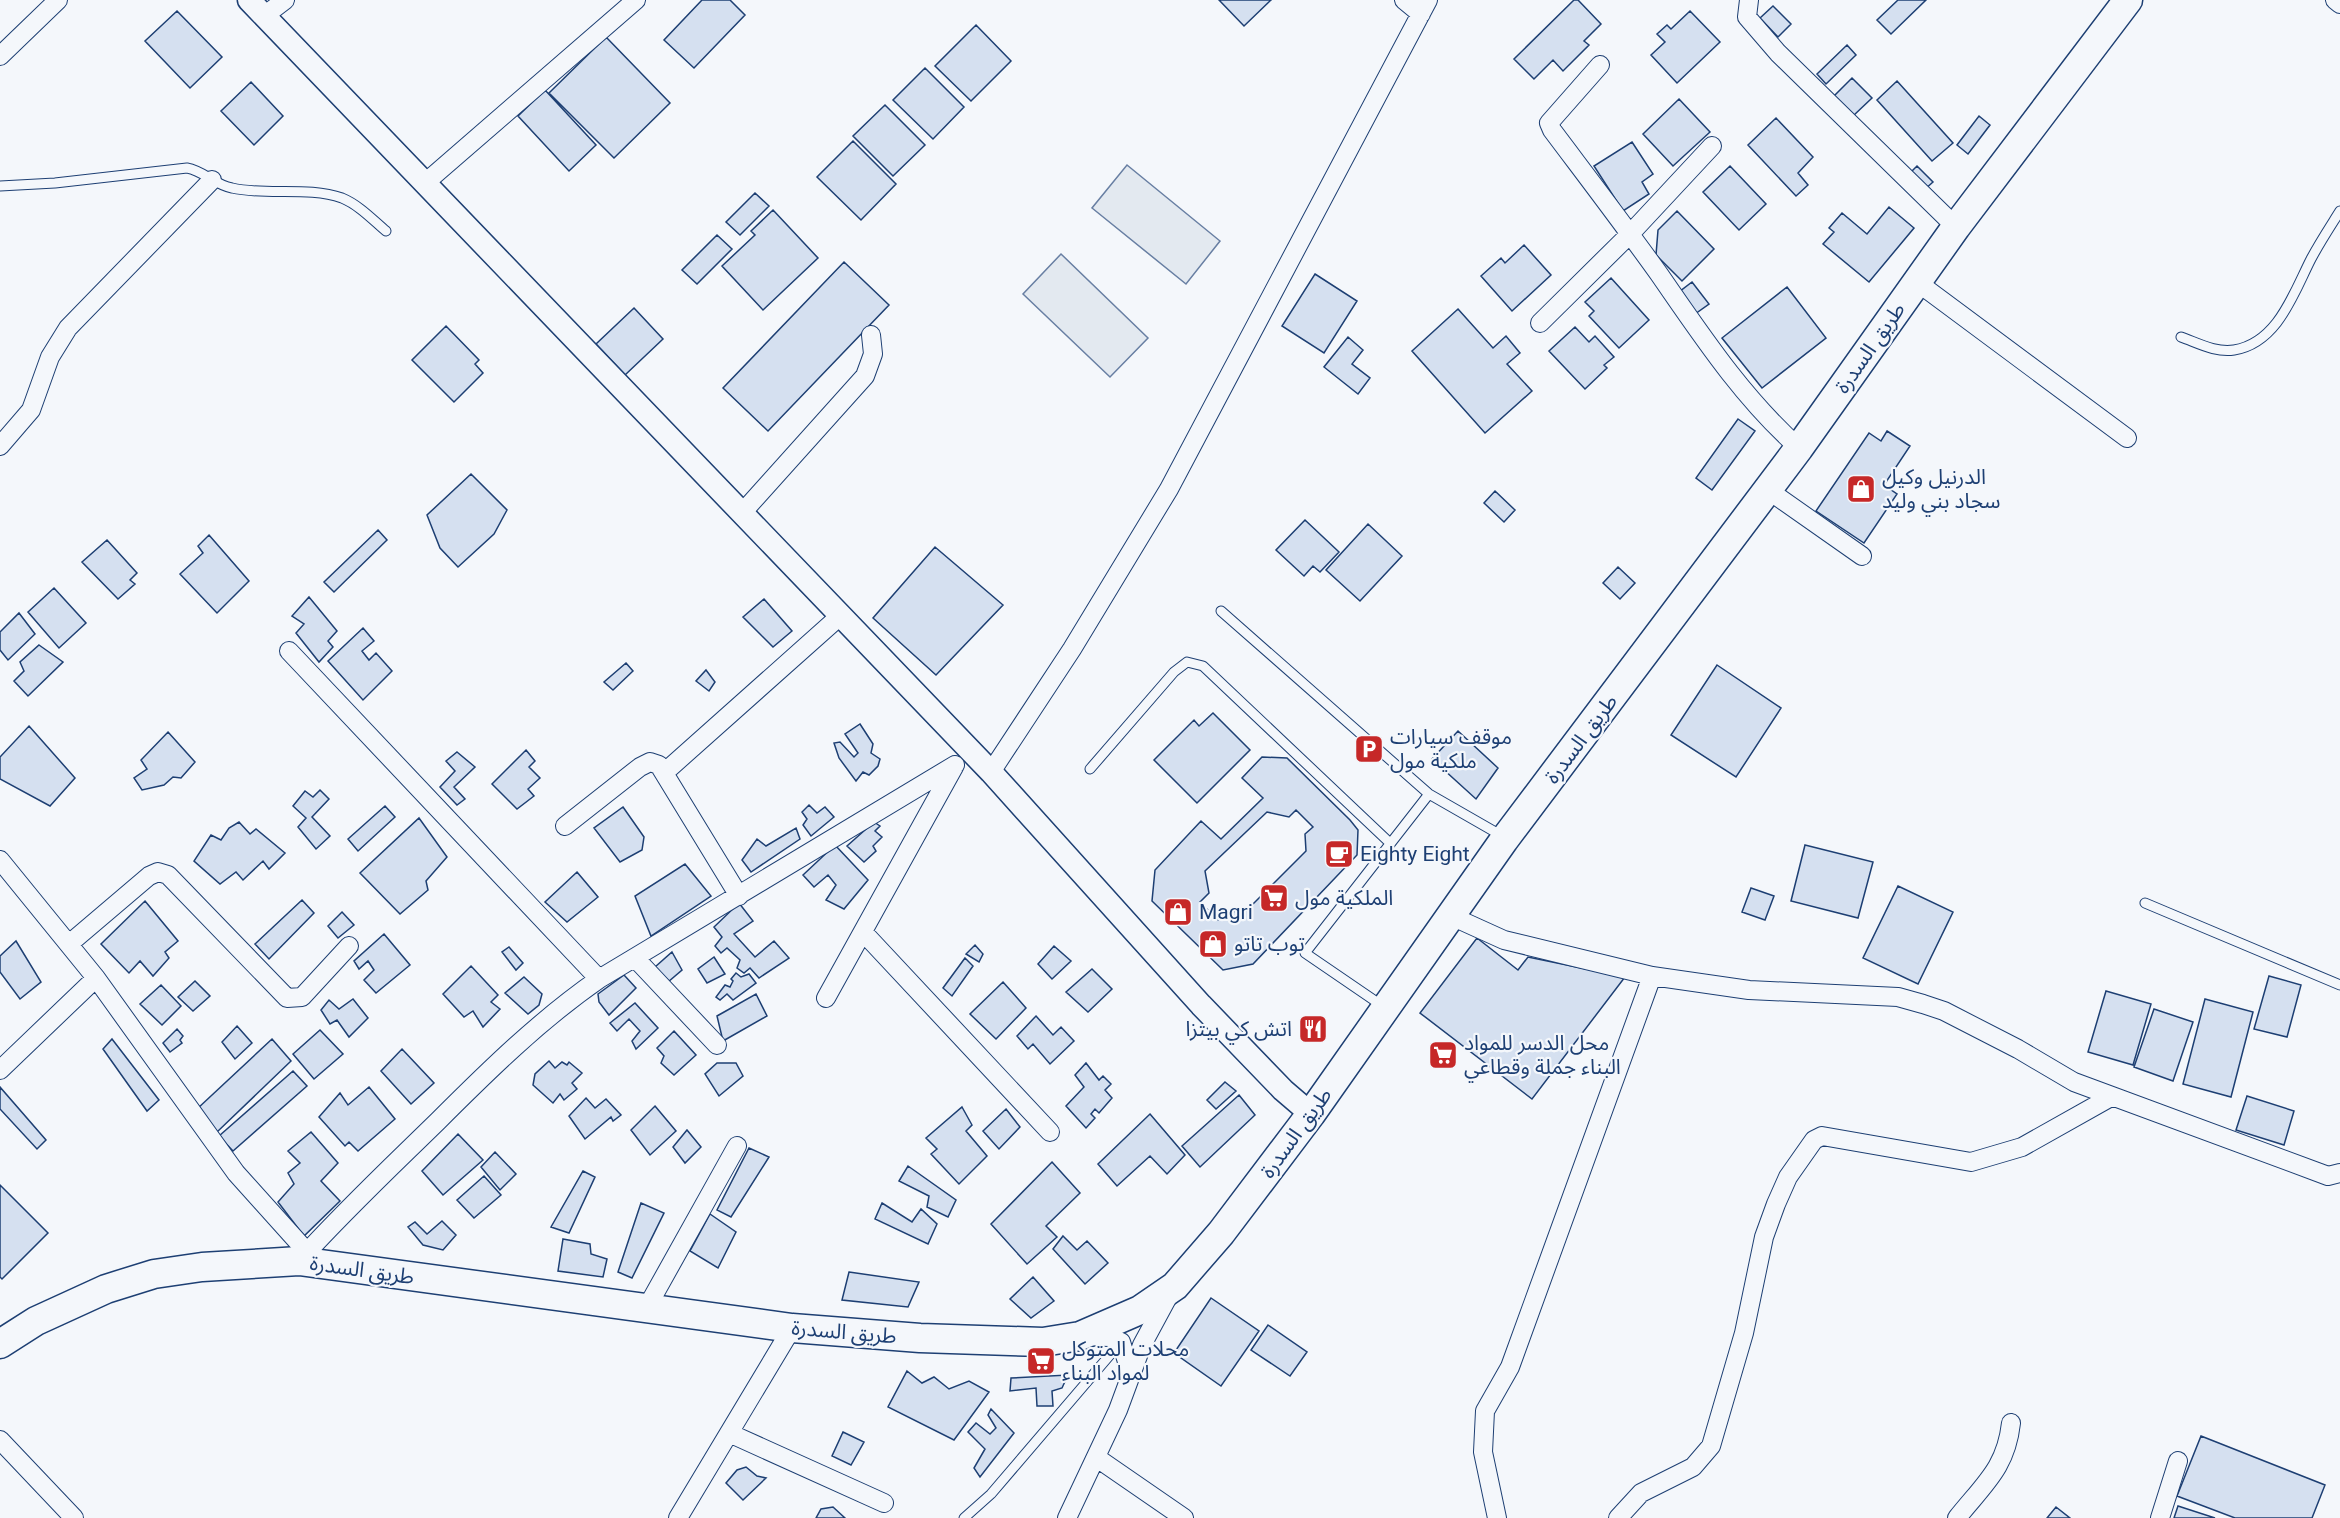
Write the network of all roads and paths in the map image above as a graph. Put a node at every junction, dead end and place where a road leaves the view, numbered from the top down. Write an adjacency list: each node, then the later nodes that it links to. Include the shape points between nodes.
1 (58, 0): 11 (street)
2 (285, 0): 10 (street)
3 (636, 0): 15 (street)
4 (1404, 0): 9 (street)
5 (1749, 0): 18 (street, via 1747,17 1778,53)
6 (2128, 0): 18 (main road, طريق السدرة)
7 (2335, 0): 8 (street)
8 (2340, 4)
9 (1425, 7): 37 (street, via 1169,489 1072,649)
10 (256, 8): 15 (street)
11 (0, 56)
12 (1600, 65): 20 (street, via 1549,123)
13 (1712, 146): 20 (street)
14 (212, 180): 16 (lane, via 201,171 187,168); 19 (lane, via 234,189 344,199); 26 (street, via 68,328 51,357 31,410)
15 (425, 183): 29 (street)
16 (0, 186)
17 (2340, 211): 24 (lane, via 2276,324 2261,338 2235,350 2214,349)
18 (1956, 227): 21 (main road, طريق السدرة)
19 (386, 231)
20 (1630, 234): 22 (street); 27 (street, via 1720,363 1754,404)
21 (1917, 282): 25 (street); 27 (main road, طريق السدرة)
22 (1540, 323)
23 (871, 335): 29 (street, via 873,354 865,376)
24 (2181, 337)
25 (2127, 438)
26 (0, 446)
27 (1799, 448): 28 (main road, طريق السدرة)
28 (1768, 490): 30 (street); 40 (main road, طريق السدرة)
29 (742, 513): 32 (street)
30 (1863, 556)
31 (1221, 611): 38 (lane)
32 (840, 616): 34 (street); 36 (street)
33 (289, 651): 52 (street)
34 (961, 757): 37 (street); 43 (street); 46 (street)
35 (1090, 769): 41 (lane, via 1187,662 1203,666)
36 (664, 772): 39 (street, via 650,762 640,766); 43 (street)
37 (991, 772): 59 (street, via 1201,1005)
38 (1429, 794): 40 (lane); 41 (lane)
39 (565, 826)
40 (1506, 838): 45 (main road, طريق السدرة)
41 (1390, 843): 55 (lane, via 1305,954)
42 (0, 860): 47 (street)
43 (739, 896): 49 (street)
44 (2145, 903): 53 (lane)
45 (1451, 916): 50 (street, via 1504,940); 55 (main road, طريق السدرة)
46 (863, 932): 54 (street); 60 (street)
47 (69, 944): 48 (street, via 158,872 168,875 287,998 302,996); 51 (street)
48 (349, 946)
49 (636, 959): 52 (street); 56 (street)
50 (1652, 976): 58 (street, via 1749,990 1898,998 1923,1004 1944,1011 2074,1082); 82 (street, via 1510,1367 1485,1411 1483,1452)
51 (96, 978): 57 (street); 63 (street, via 236,1173)
52 (599, 979): 63 (street, via 558,1008 493,1067)
53 (2340, 985)
54 (826, 998)
55 (1385, 1008): 59 (main road, طريق السدرة)
56 (717, 1045)
57 (0, 1070)
58 (2111, 1097): 62 (street, via 2328,1176); 83 (street, via 2022,1147 1971,1162 1822,1136 1814,1140 1788,1177 1768,1226 1711,1446 1693,1467 1641,1494)
59 (1311, 1114): 64 (main road, طريق السدرة, via 1221,1233)
60 (1050, 1132)
61 (737, 1146): 65 (street)
62 (2340, 1173)
63 (303, 1257): 65 (main road, طريق السدرة); 69 (main road, طريق السدرة, via 154,1274 106,1289 36,1321)
64 (1174, 1286): 67 (main road, طريق السدرة, via 1140,1310); 70 (street, via 1142,1345)
65 (646, 1309): 66 (main road, طريق السدرة)
66 (792, 1328): 67 (main road, طريق السدرة, via 1043,1342); 72 (street)
67 (1080, 1335): 68 (street, via 1109,1336)
68 (1121, 1342): 70 (street); 79 (lane, via 990,1494)
69 (0, 1344)
70 (1131, 1375): 74 (street)
71 (2011, 1423): 84 (street, via 2008,1446 1999,1466)
72 (729, 1433): 76 (street); 78 (street)
73 (0, 1440): 77 (street)
74 (1097, 1458): 80 (street); 81 (street)
75 (2178, 1461): 85 (street)
76 (884, 1503)
77 (74, 1518)
78 (678, 1518)
79 (964, 1518)
80 (1067, 1518)
81 (1184, 1518)
82 (1497, 1518)
83 (1618, 1518)
84 (1957, 1518)
85 (2160, 1518)

